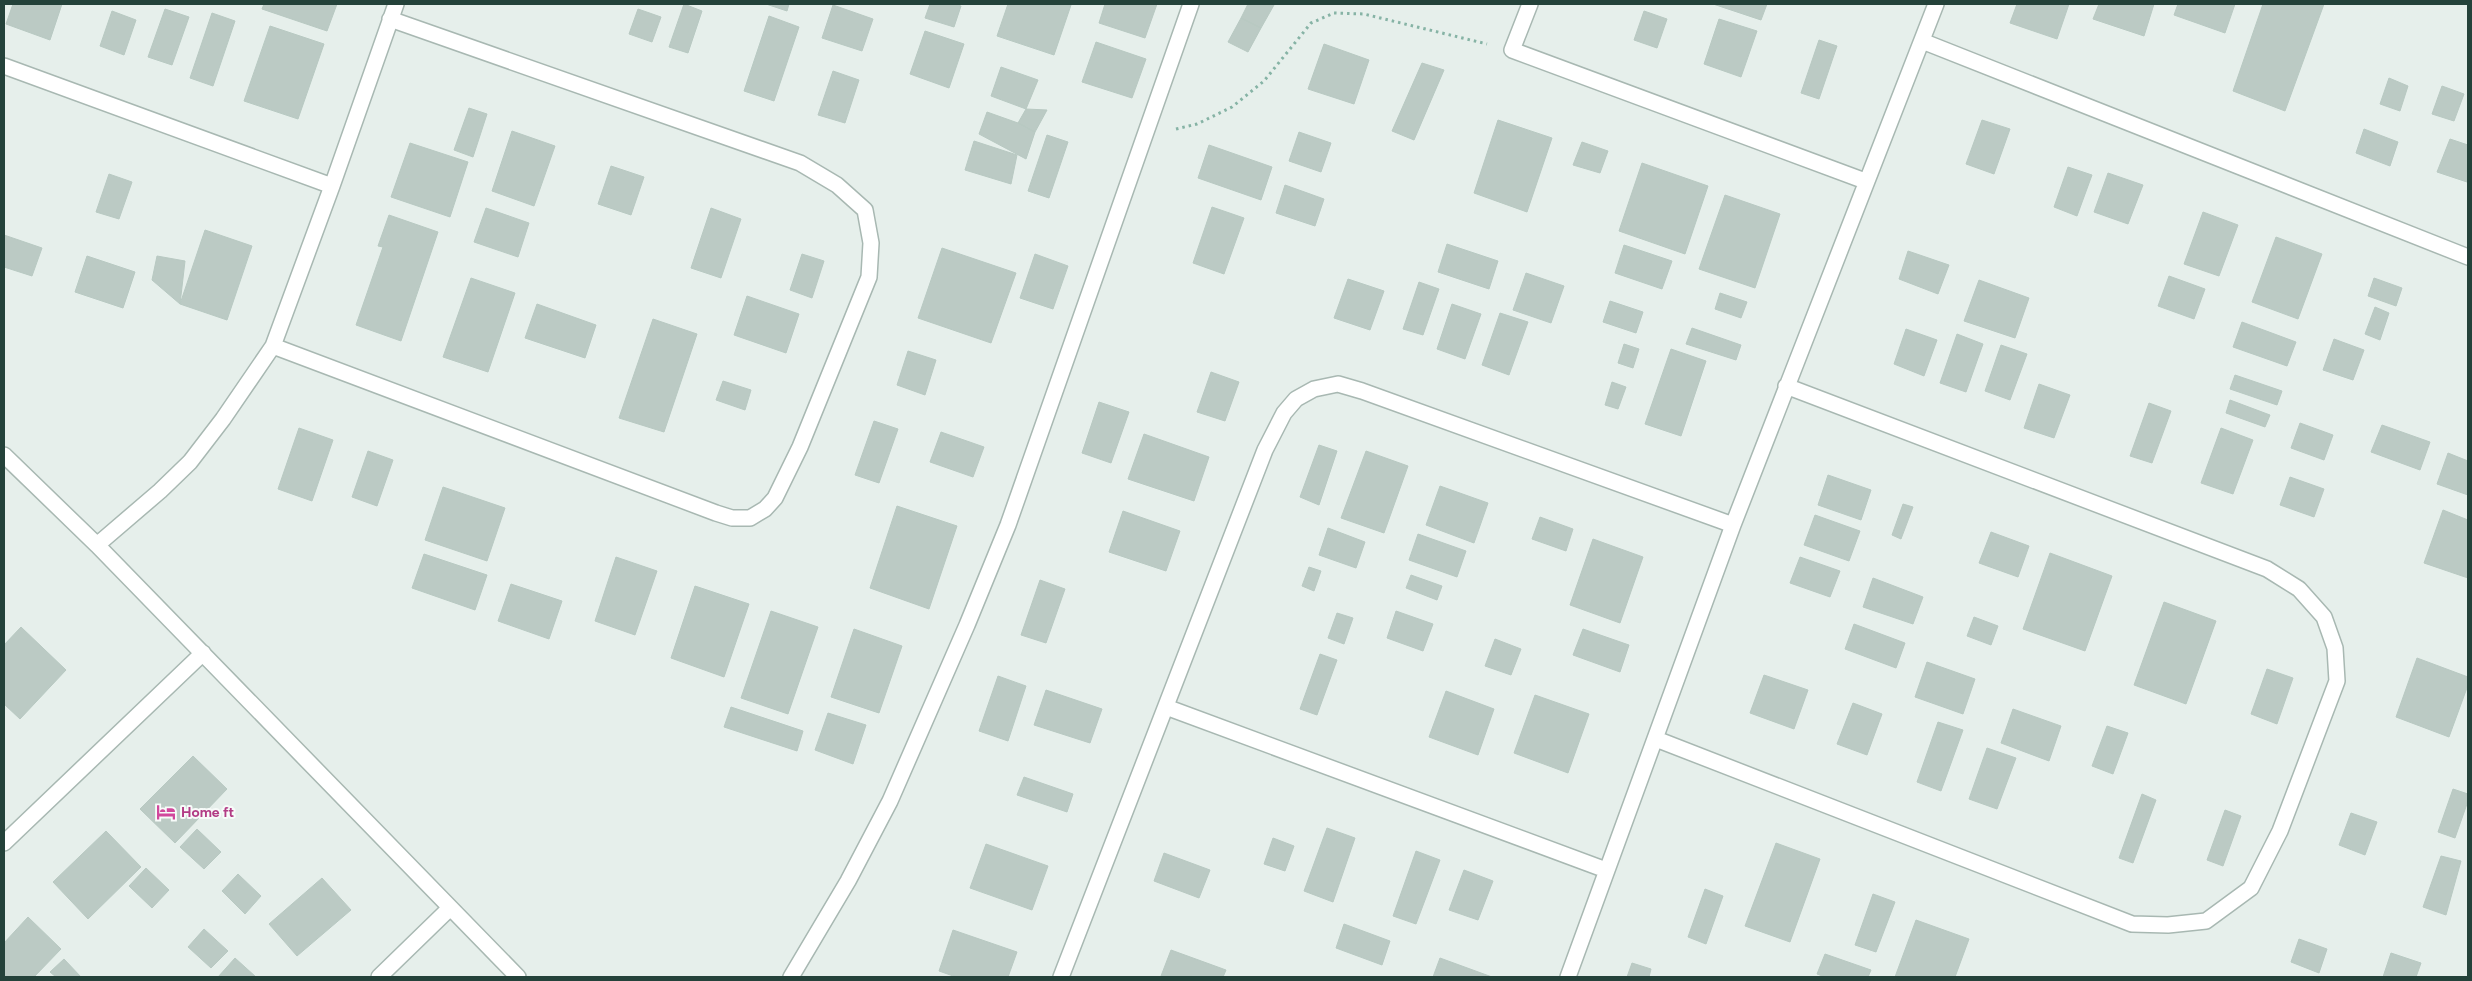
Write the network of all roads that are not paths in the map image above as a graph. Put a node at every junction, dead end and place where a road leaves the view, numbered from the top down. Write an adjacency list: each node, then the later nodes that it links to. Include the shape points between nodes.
1 (396, 4): 5 (street)
2 (1191, 4): 24 (street, via 1008,525 967,625 890,801 848,882)
3 (1530, 4): 8 (street, via 1512,50)
4 (1936, 4): 6 (street)
5 (390, 19): 9 (street); 11 (street, via 800,163 837,185 865,210 870,244 869,277 792,464 775,498 750,518 732,518 716,513)
6 (1922, 41): 8 (street); 10 (street)
7 (4, 66): 9 (street)
8 (1865, 181): 12 (street)
9 (332, 186): 11 (street)
10 (2468, 257)
11 (272, 346): 15 (street, via 190,462)
12 (1786, 386): 14 (street); 18 (street, via 2267,570 2299,589 2324,617 2335,648 2337,681 2280,831 2251,888 2206,921 2168,926 2132,924)
13 (4, 455): 15 (street)
14 (1732, 525): 17 (street, via 1362,391 1338,384 1314,389 1296,399 1284,413 1265,450); 18 (street)
15 (97, 545): 16 (street)
16 (203, 654): 19 (street); 21 (street)
17 (1166, 707): 20 (street); 25 (street)
18 (1656, 739): 20 (street)
19 (4, 844)
20 (1606, 870): 26 (street)
21 (450, 908): 22 (street); 23 (street)
22 (379, 977)
23 (518, 977)
24 (791, 977)
25 (1061, 977)
26 (1568, 977)

